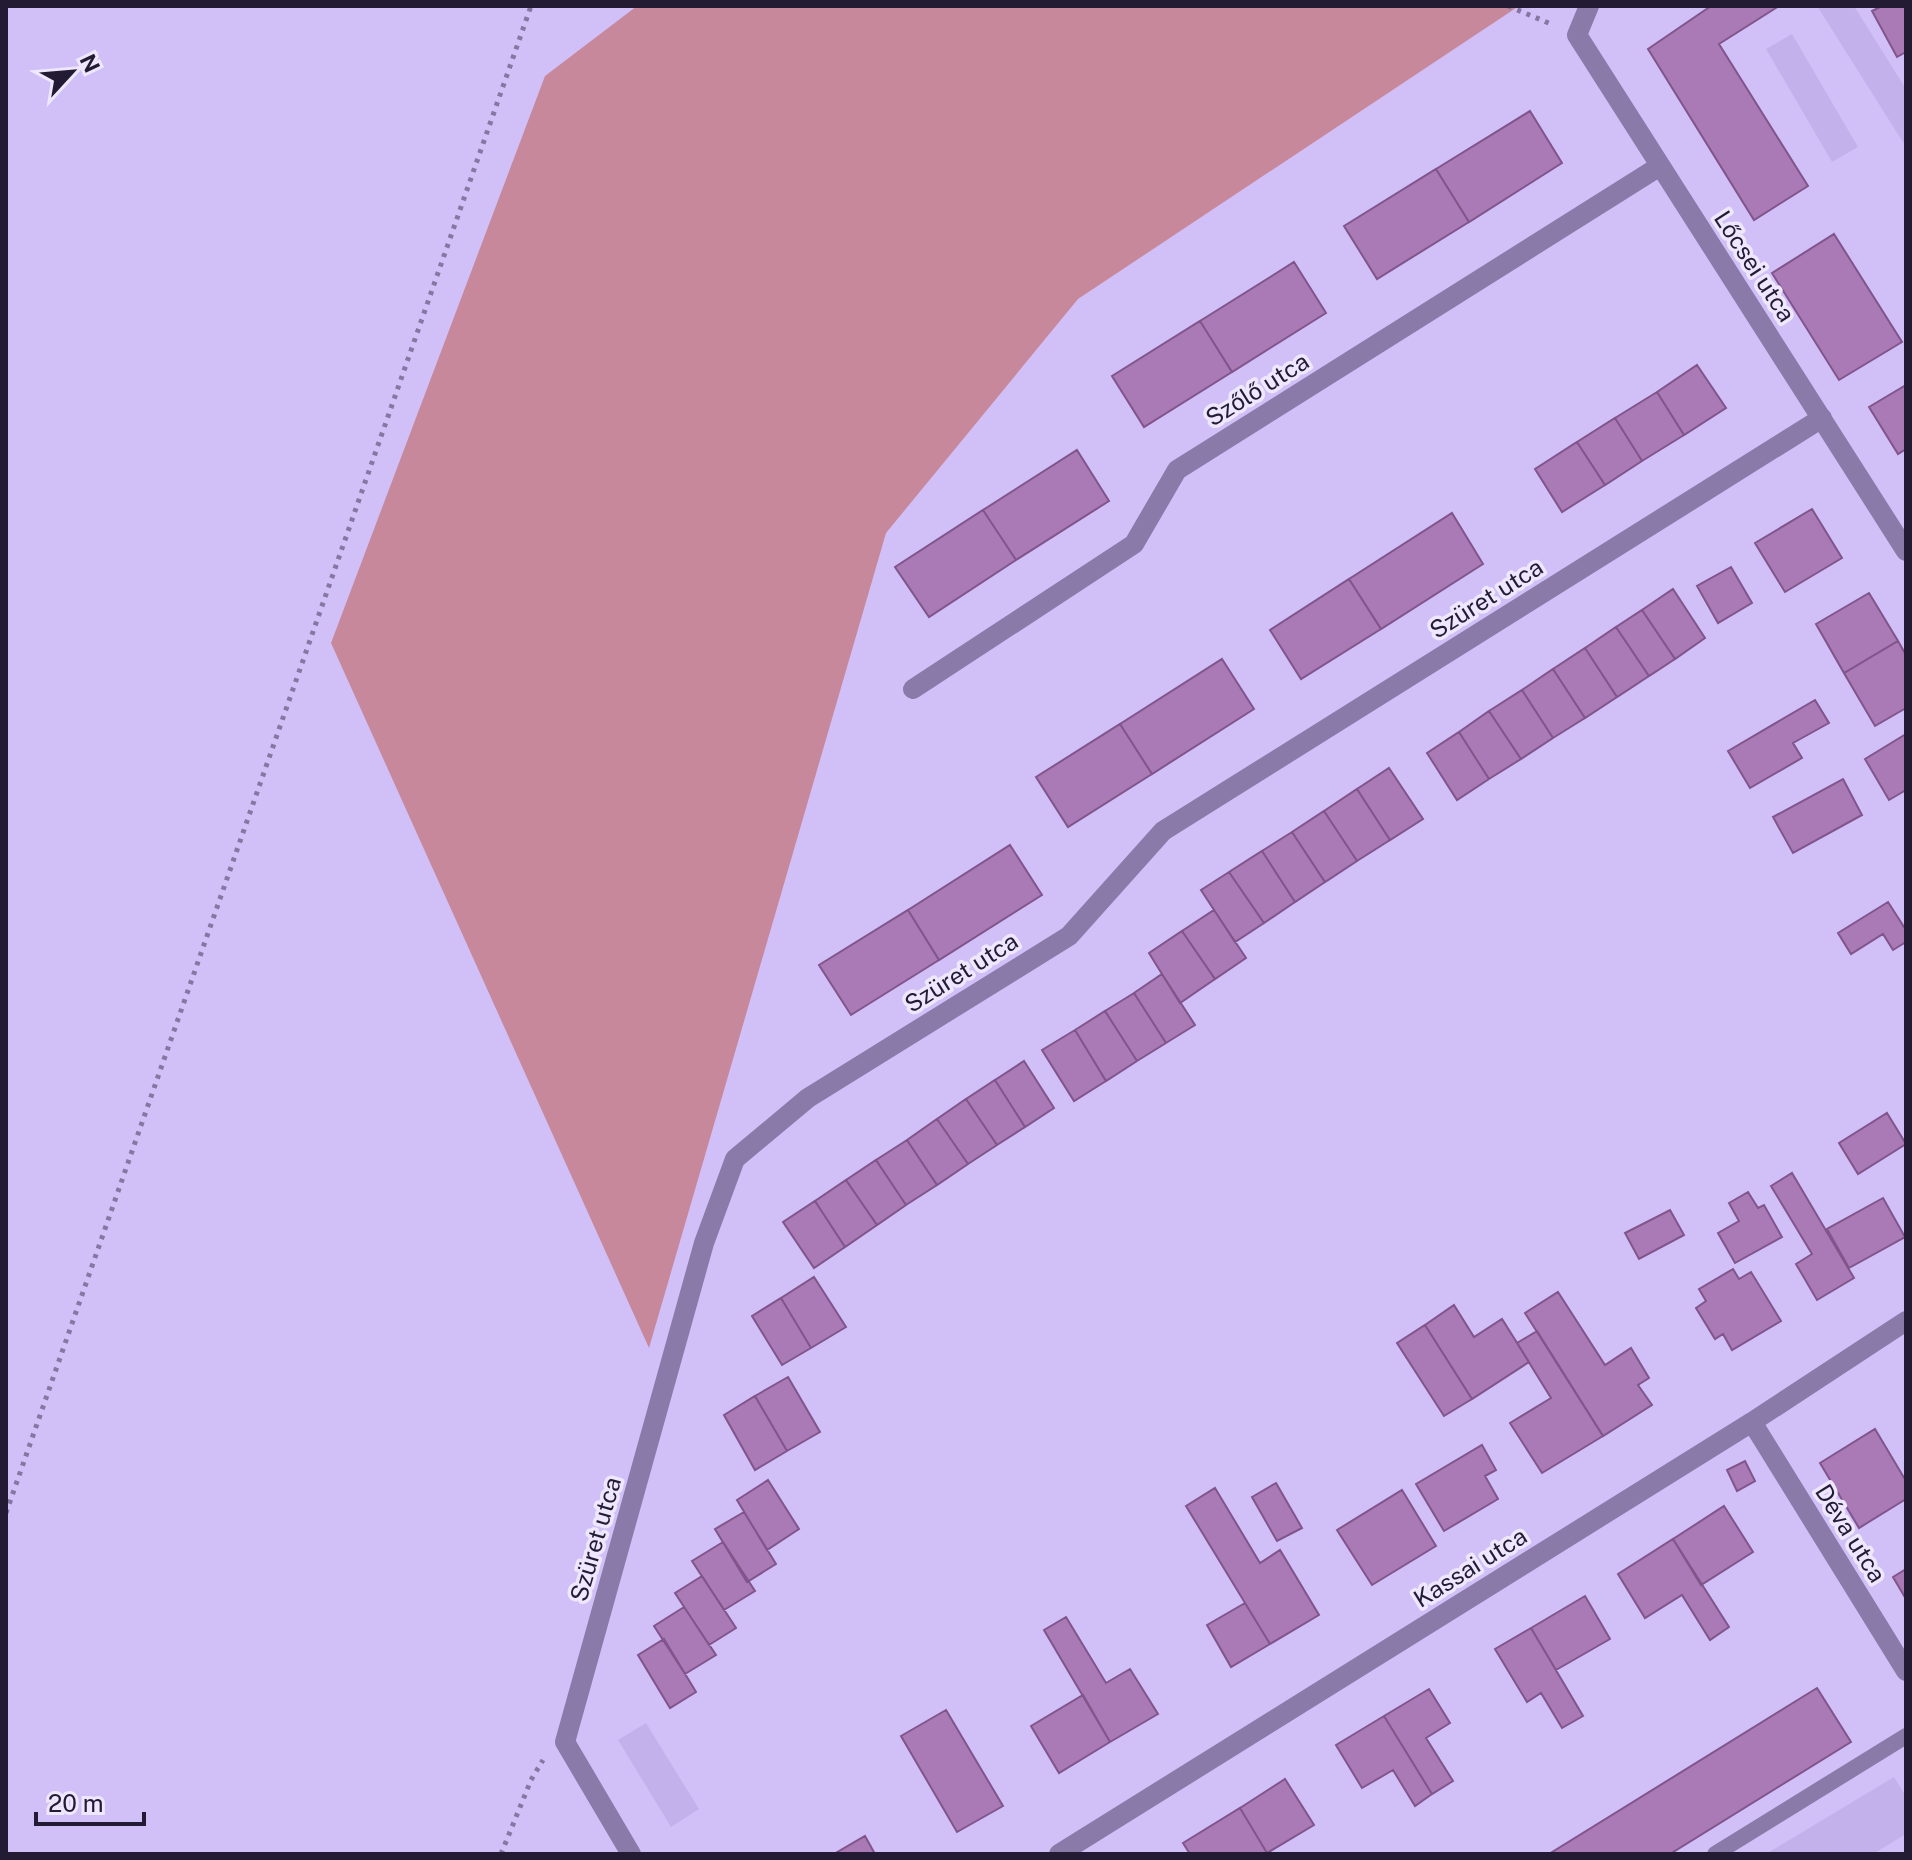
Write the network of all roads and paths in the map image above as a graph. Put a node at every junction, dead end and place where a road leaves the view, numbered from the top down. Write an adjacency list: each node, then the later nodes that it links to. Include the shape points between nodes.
1 (531, 6): 11 (path)
2 (1508, 6): 4 (path)
3 (1589, 6): 4 (street)
4 (1577, 35): 5 (street, Lőcsei utca)
5 (1660, 166): 6 (street, Lőcsei utca); 8 (street, Szőlő utca, via 1177,470 1134,544)
6 (1822, 418): 7 (street, Lőcsei utca); 14 (street, Szüret utca, via 1163,831 1069,936 808,1098 735,1159 704,1243)
7 (1906, 551)
8 (913, 689)
9 (1906, 1321): 10 (street, Kassai utca)
10 (1752, 1422): 12 (street, Déva utca); 17 (street, Kassai utca)
11 (6, 1513)
12 (1906, 1671)
13 (1906, 1736): 18 (lane)
14 (565, 1742): 15 (path, via 551,1746 531,1780); 16 (street)
15 (501, 1854)
16 (631, 1854)
17 (1059, 1854)
18 (1715, 1854)

